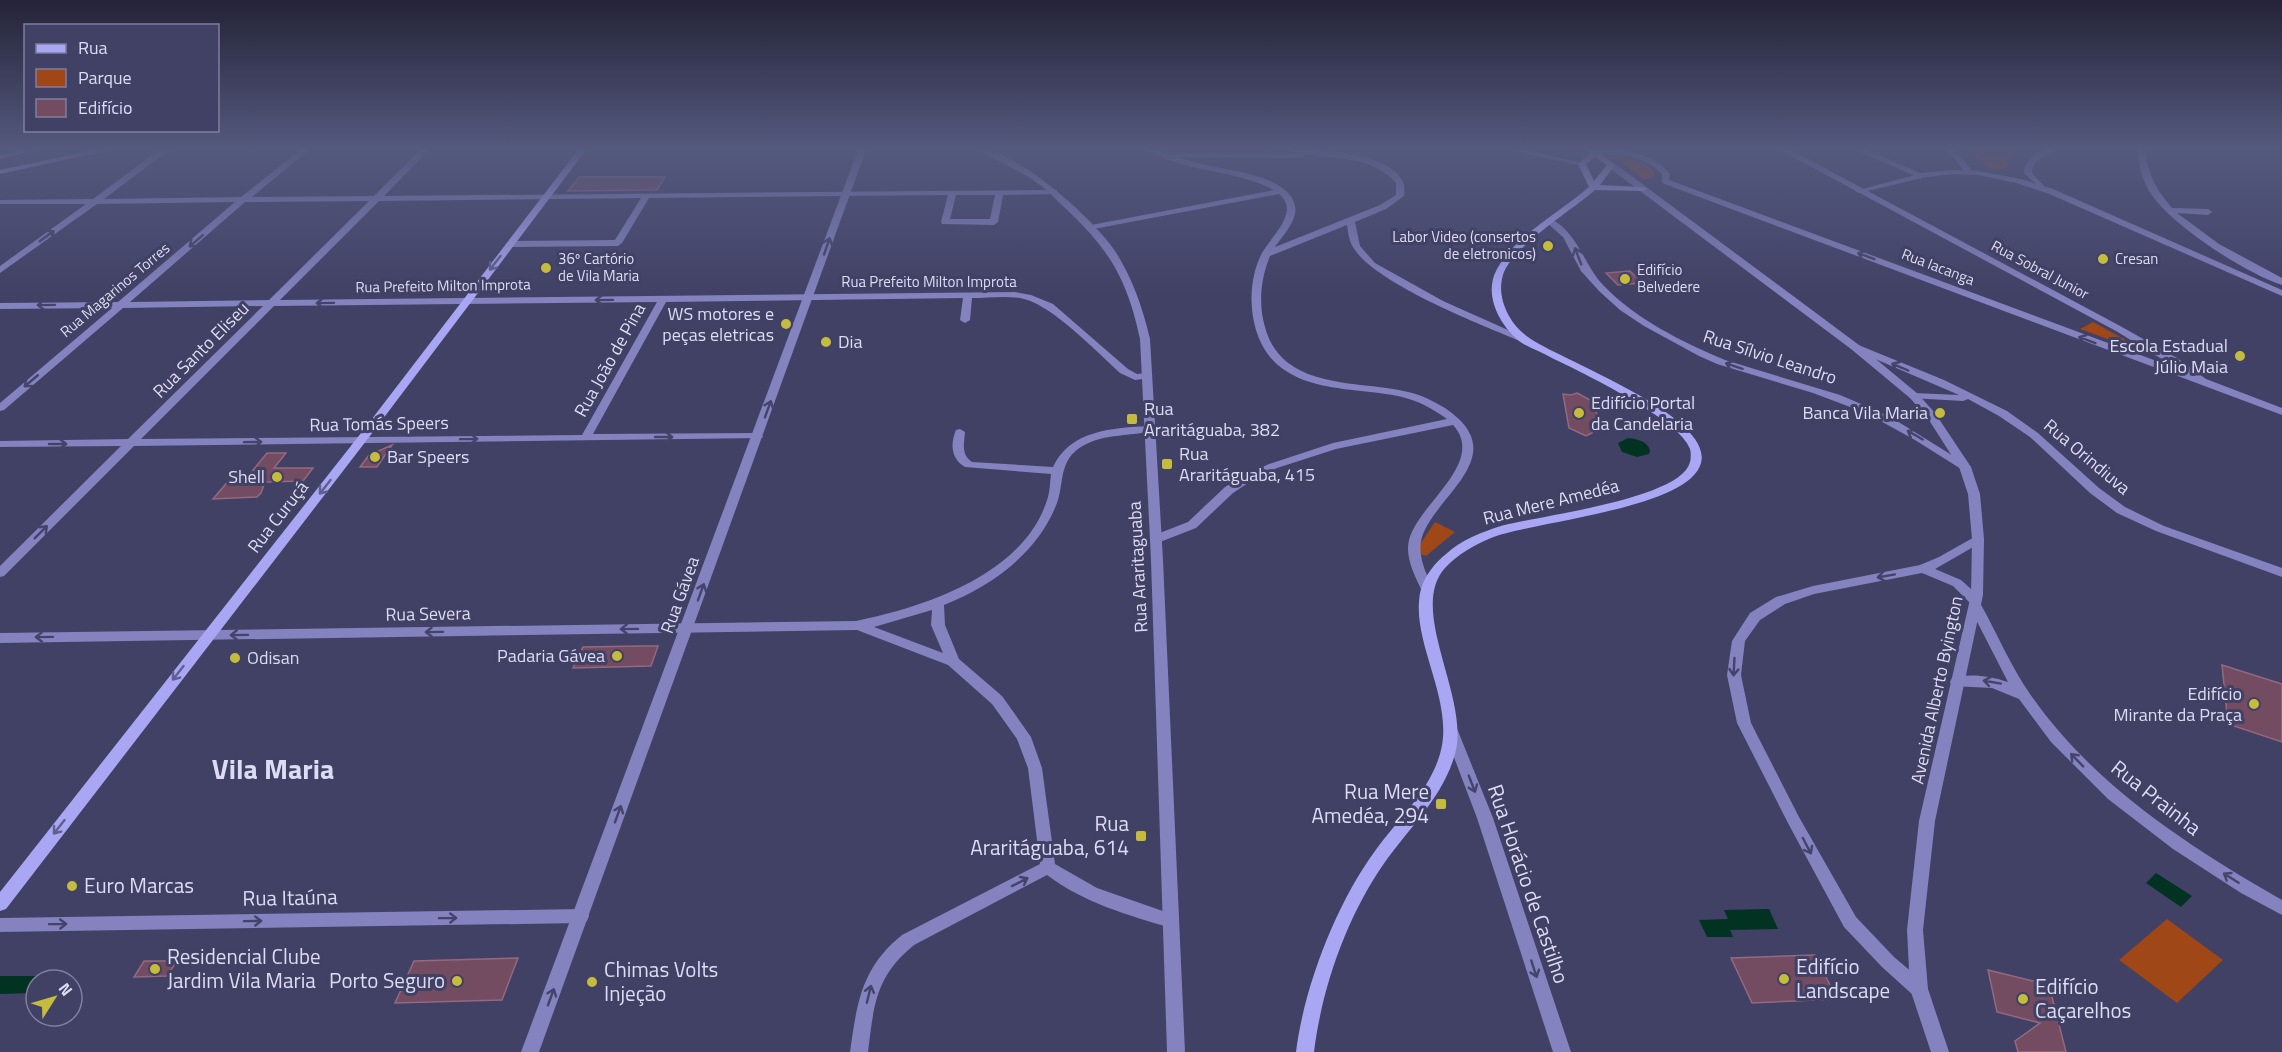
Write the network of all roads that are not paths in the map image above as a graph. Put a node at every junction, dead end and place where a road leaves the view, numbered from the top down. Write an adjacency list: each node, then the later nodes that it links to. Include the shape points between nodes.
1 (97, 199): 20 (street)
2 (364, 199): 19 (street)
3 (377, 199): 40 (street, Rua Santo Eliseu)
4 (546, 199): 27 (main road, Rua Curuçá)
5 (645, 199): 27 (street, via 618,243)
6 (845, 199): 37 (street, Rua Gávea, one-way to 6)
7 (950, 199): 8 (street, via 945,222 994,222)
8 (998, 199)
9 (1061, 199): 26 (street, Rua Araritaguaba)
10 (1239, 199): 26 (street)
11 (1288, 199): 28 (street, via 1291,208)
12 (1396, 199): 24 (street)
13 (1578, 199): 25 (main road, Rua Mere Amedéa)
14 (1657, 199): 45 (street, Avenida Alberto Byington)
15 (1714, 199): 47 (street, Rua Iacanga, one-way to 15)
16 (1874, 199): 47 (street, Rua Sobral Junior, via 2119,329)
17 (2068, 199): 31 (street)
18 (2160, 199): 22 (street)
19 (243, 200): 20 (street); 41 (street, Rua Magarinos Torres, one-way to 41)
20 (94, 201): 21 (street); 30 (street, one-way to 20)
21 (0, 202)
22 (2169, 210): 23 (street); 29 (street)
23 (2208, 212)
24 (1350, 221): 28 (street); 44 (street, via 1356,246 1372,265 1440,303)
25 (1550, 222): 44 (main road, Rua Mere Amedéa, via 1512,252 1494,282 1505,321); 53 (street, Rua Sílvio Leandro, one-way to 25, via 1837,397 1741,369 1688,347 1611,300 1582,266 1569,236)
26 (1091, 228): 46 (street, Rua Araritaguaba, via 1112,253 1139,311)
27 (510, 244): 39 (main road, Rua Curuçá, one-way to 39)
28 (1266, 254): 54 (street, via 1258,274 1257,297 1260,327 1275,358 1292,370 1326,382 1407,394 1442,410)
29 (2247, 264): 31 (street); 32 (street)
30 (0, 270)
31 (2233, 271): 34 (street)
32 (2268, 275): 33 (street); 34 (street)
33 (2282, 282)
34 (2260, 283): 35 (street)
35 (2282, 293)
36 (968, 296): 37 (street, Rua Prefeito Milton Improta); 43 (street); 46 (street, Rua Prefeito Milton Improta, via 1015,295 1039,301 1050,306 1124,371)
37 (809, 298): 38 (street, Rua Prefeito Milton Improta); 57 (street, Rua Gávea, one-way to 37)
38 (663, 299): 39 (street, Rua Prefeito Milton Improta, one-way to 39); 58 (street, Rua João de Pina)
39 (466, 301): 40 (street, Rua Prefeito Milton Improta, one-way to 40); 59 (main road, Rua Curuçá)
40 (271, 303): 41 (street, Rua Prefeito Milton Improta); 60 (street, Rua Santo Eliseu)
41 (123, 304): 42 (street, Rua Prefeito Milton Improta, one-way to 42); 50 (street, Rua Magarinos Torres, one-way to 50)
42 (0, 306)
43 (965, 320)
44 (1523, 339): 69 (main road, Rua Mere Amedéa, via 1671,420 1692,442 1696,451 1694,466 1672,488 1648,497 1477,540 1455,551 1439,567)
45 (1855, 347): 48 (street, Avenida Alberto Byington); 49 (street, Rua Orindiuva, one-way to 45)
46 (1146, 376): 55 (street, Rua Araritaguaba)
47 (2202, 381): 51 (street, Rua Sobral Junior)
48 (1914, 396): 49 (street, Rua Orindiuva); 52 (street, Avenida Alberto Byington)
49 (1973, 399): 68 (street, Rua Orindiuva, via 2026,428 2100,496 2132,516)
50 (0, 408)
51 (2282, 412)
52 (1931, 415): 53 (street, Rua Sílvio Leandro); 62 (street, Avenida Alberto Byington)
53 (1884, 418): 62 (street, Rua Sílvio Leandro, one-way to 53)
54 (1455, 421): 64 (street, via 1333,446 1273,466 1229,490 1192,525); 69 (street, via 1468,442 1466,461 1422,521 1414,543)
55 (1149, 429): 63 (street, via 1090,439 1066,453); 64 (street, Rua Araritaguaba)
56 (960, 432): 63 (street, via 957,453 969,465)
57 (758, 436): 58 (street, Rua Tomás Speers, one-way to 57); 73 (street, Rua Gávea, one-way to 57)
58 (586, 437): 59 (street, Rua Tomás Speers, one-way to 58)
59 (361, 441): 60 (street, Rua Tomás Speers, one-way to 59); 74 (main road, Rua Curuçá, one-way to 74)
60 (131, 443): 61 (street, Rua Tomás Speers, one-way to 60); 67 (street, Rua Santo Eliseu, one-way to 60)
61 (0, 444)
62 (1965, 467): 65 (street, Avenida Alberto Byington, via 1974,494)
63 (1057, 471): 71 (street, via 1047,514 1030,540 976,584)
64 (1156, 538): 84 (street, Rua Araritaguaba)
65 (1978, 539): 66 (street); 70 (street, Avenida Alberto Byington)
66 (1924, 568): 70 (street, via 1957,583); 86 (street, one-way to 86, via 1822,586 1782,600 1747,627 1733,668 1735,696 1744,723 1840,907 1864,937)
67 (0, 573)
68 (2282, 573)
69 (1427, 589): 79 (main road, via 1431,634)
70 (1975, 603): 77 (street, Avenida Alberto Byington); 78 (street, Rua Prainha)
71 (938, 604): 72 (street); 76 (street, via 938,625)
72 (856, 626): 73 (street, Rua Severa); 76 (street)
73 (687, 628): 74 (street, Rua Severa, one-way to 74); 83 (street, Rua Gávea, one-way to 73)
74 (207, 635): 75 (street, Rua Severa, one-way to 75); 81 (main road, Rua Curuçá, one-way to 81)
75 (0, 638)
76 (953, 662): 80 (street, via 997,700 1024,737 1035,768)
77 (1957, 682): 78 (street, Rua Prainha, one-way to 77, via 2000,683); 86 (street, Avenida Alberto Byington, via 1927,821 1915,930)
78 (2024, 696): 82 (street, Rua Prainha, one-way to 78, via 2196,856 2131,809 2075,758)
79 (1451, 730): 90 (main road, via 1437,778 1370,872 1344,922 1321,980); 91 (street, Rua Horácio de Castilho, one-way to 91, via 1485,818)
80 (1048, 867): 84 (street, via 1068,884); 88 (street, one-way to 80, via 874,978 894,950)
81 (0, 904)
82 (2282, 908)
83 (581, 916): 85 (street, Rua Itaúna, one-way to 83); 87 (street, Rua Gávea, one-way to 83)
84 (1171, 921): 89 (street, Rua Araritaguaba)
85 (0, 925)
86 (1919, 989): 92 (street, Avenida Alberto Byington)
87 (531, 1052)
88 (859, 1052)
89 (1176, 1052)
90 (1305, 1052)
91 (1562, 1052)
92 (1940, 1052)

